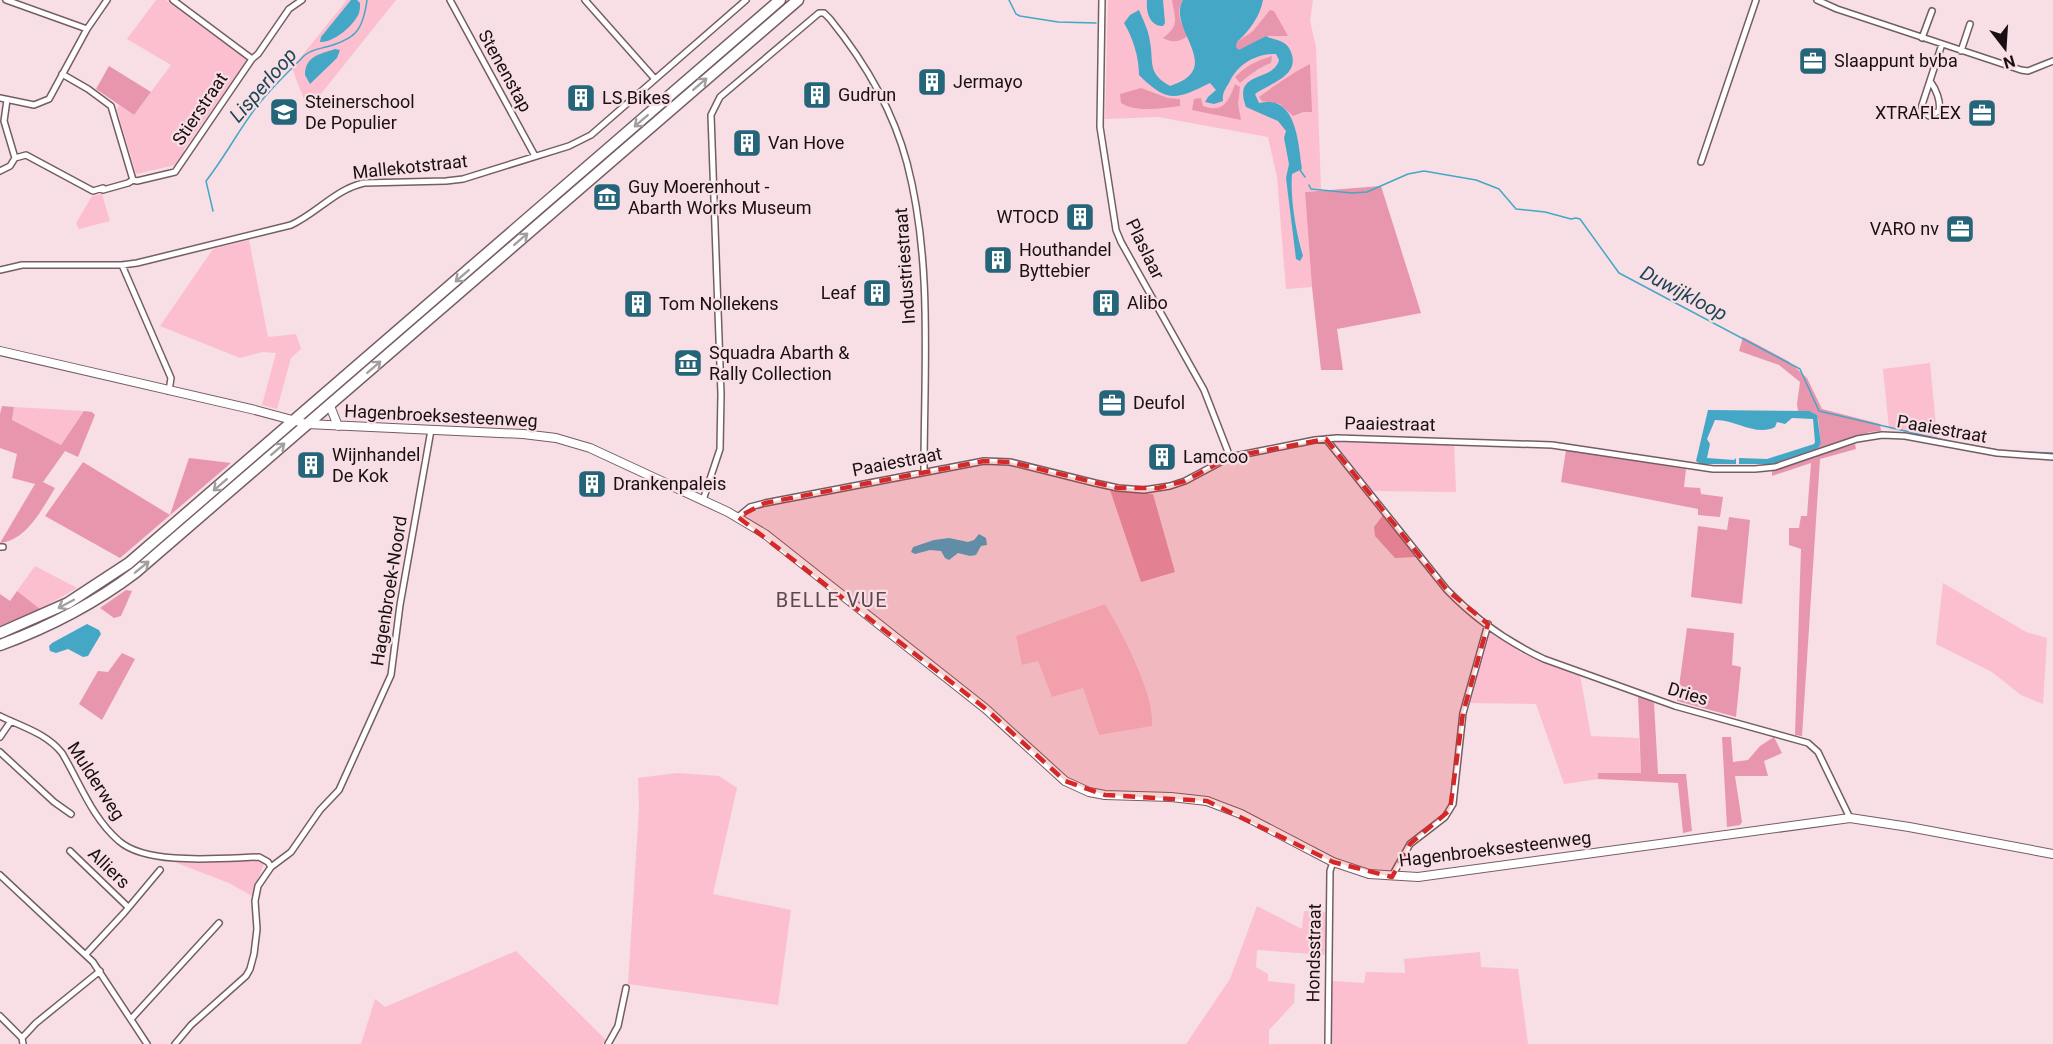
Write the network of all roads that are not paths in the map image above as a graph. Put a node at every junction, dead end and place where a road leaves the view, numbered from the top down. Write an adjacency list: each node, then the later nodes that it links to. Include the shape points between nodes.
1 (6, 0): 14 (street)
2 (108, 0): 17 (street)
3 (173, 0): 21 (street)
4 (450, 0): 27 (street, Stenenstap)
5 (585, 0): 24 (street)
6 (746, 0): 24 (street, Mallekotstraat)
7 (780, 0): 38 (highway, one-way to 38)
8 (798, 0): 36 (highway, one-way to 8)
9 (1102, 0): 44 (street, Plaslaar, via 1099,111 1116,230 1204,390)
10 (1756, 0): 29 (street)
11 (1817, 0): 13 (street)
12 (297, 1): 21 (street, Stierstraat)
13 (1825, 2): 18 (street)
14 (25, 3): 17 (street)
15 (1932, 11): 18 (street)
16 (1970, 24): 20 (street)
17 (87, 29): 23 (street)
18 (1922, 38): 19 (street)
19 (1942, 44): 20 (street); 25 (street)
20 (1961, 51): 22 (street, via 2028,71)
21 (252, 59): 31 (street, Stierstraat, via 175,172)
22 (2053, 61)
23 (62, 74): 26 (street, via 49,99 40,104); 31 (street, via 111,106)
24 (655, 79): 27 (street, Mallekotstraat, via 591,135)
25 (1930, 81): 25 (street, via 1922,105 1929,116 1939,111 1940,106)
26 (3, 99): 28 (street, via 4,121)
27 (535, 156): 32 (street, Mallekotstraat, via 463,179 353,185 291,225)
28 (15, 158): 30 (street); 31 (street, Stierstraat, via 26,155 93,191)
29 (1701, 162)
30 (0, 171)
31 (133, 180)
32 (122, 265): 33 (street, Mallekotstraat, via 22,265); 35 (street, via 171,378)
33 (0, 270)
34 (0, 351): 35 (street, Hagenbroeksesteenweg)
35 (170, 391): 37 (street, Hagenbroeksesteenweg)
36 (330, 406): 39 (highway); 40 (street)
37 (273, 415): 38 (street, Hagenbroeksesteenweg); 42 (street)
38 (293, 422): 39 (street, Hagenbroeksesteenweg); 42 (highway)
39 (307, 424): 40 (street, Hagenbroeksesteenweg); 51 (highway, one-way to 39, via 65,617 120,584)
40 (338, 426): 41 (street, Hagenbroeksesteenweg)
41 (431, 430): 47 (street, Hagenbroeksesteenweg, via 556,438 590,448); 61 (street, Hagenbroek-Noord, via 391,675 339,790 291,852)
42 (277, 436): 50 (highway, one-way to 50, via 112,576 68,603)
43 (1326, 439): 44 (street, Paaiestraat); 45 (street, Paaiestraat, via 1552,445 1713,469 1775,467 1857,439 1882,435 1997,453); 49 (street, Dries, via 1447,590)
44 (1230, 456): 46 (street, Paaiestraat, via 1185,481 1144,490 1118,488 995,460)
45 (2053, 457)
46 (924, 472): 47 (street, Industriestraat, via 923,267 917,206 907,161 864,66 830,19 819,13 720,97 711,115 720,449); 48 (street, Paaiestraat, via 765,503 750,507)
47 (703, 500): 48 (street, Hagenbroeksesteenweg)
48 (738, 517): 60 (street, Hagenbroeksesteenweg, via 986,709 1065,782 1105,795 1207,801)
49 (1488, 624): 57 (street, Dries, via 1524,650 1635,692 1808,743 1818,753); 64 (street, via 1463,713 1454,804 1445,817 1410,844)
50 (0, 633)
51 (0, 645)
52 (0, 716): 53 (street, Mulderweg)
53 (11, 722): 54 (street); 61 (street, Mulderweg, via 44,736 57,747 98,817 126,846 172,858 258,857)
54 (0, 736)
55 (0, 752): 56 (street)
56 (71, 814)
57 (1850, 818): 59 (street, Hagenbroeksesteenweg); 64 (street, Hagenbroeksesteenweg, via 1418,878)
58 (70, 851): 65 (street, Alliers)
59 (2053, 854)
60 (1333, 862): 64 (street, Hagenbroeksesteenweg); 76 (street, Hondsstraat)
61 (271, 867): 74 (street, Hagenbroek-Noord, via 256,893 257,929 250,969)
62 (160, 870): 65 (street, Alliers)
63 (0, 875): 67 (street)
64 (1392, 877)
65 (128, 907): 67 (street, Alliers)
66 (219, 923): 71 (street)
67 (86, 954): 68 (street)
68 (100, 971): 71 (street); 72 (street, via 36,1023)
69 (626, 988): 75 (street, via 618,1026)
70 (0, 1016): 72 (street)
71 (132, 1018): 73 (street)
72 (23, 1041)
73 (147, 1044)
74 (175, 1044)
75 (608, 1044)
76 (1328, 1044)

